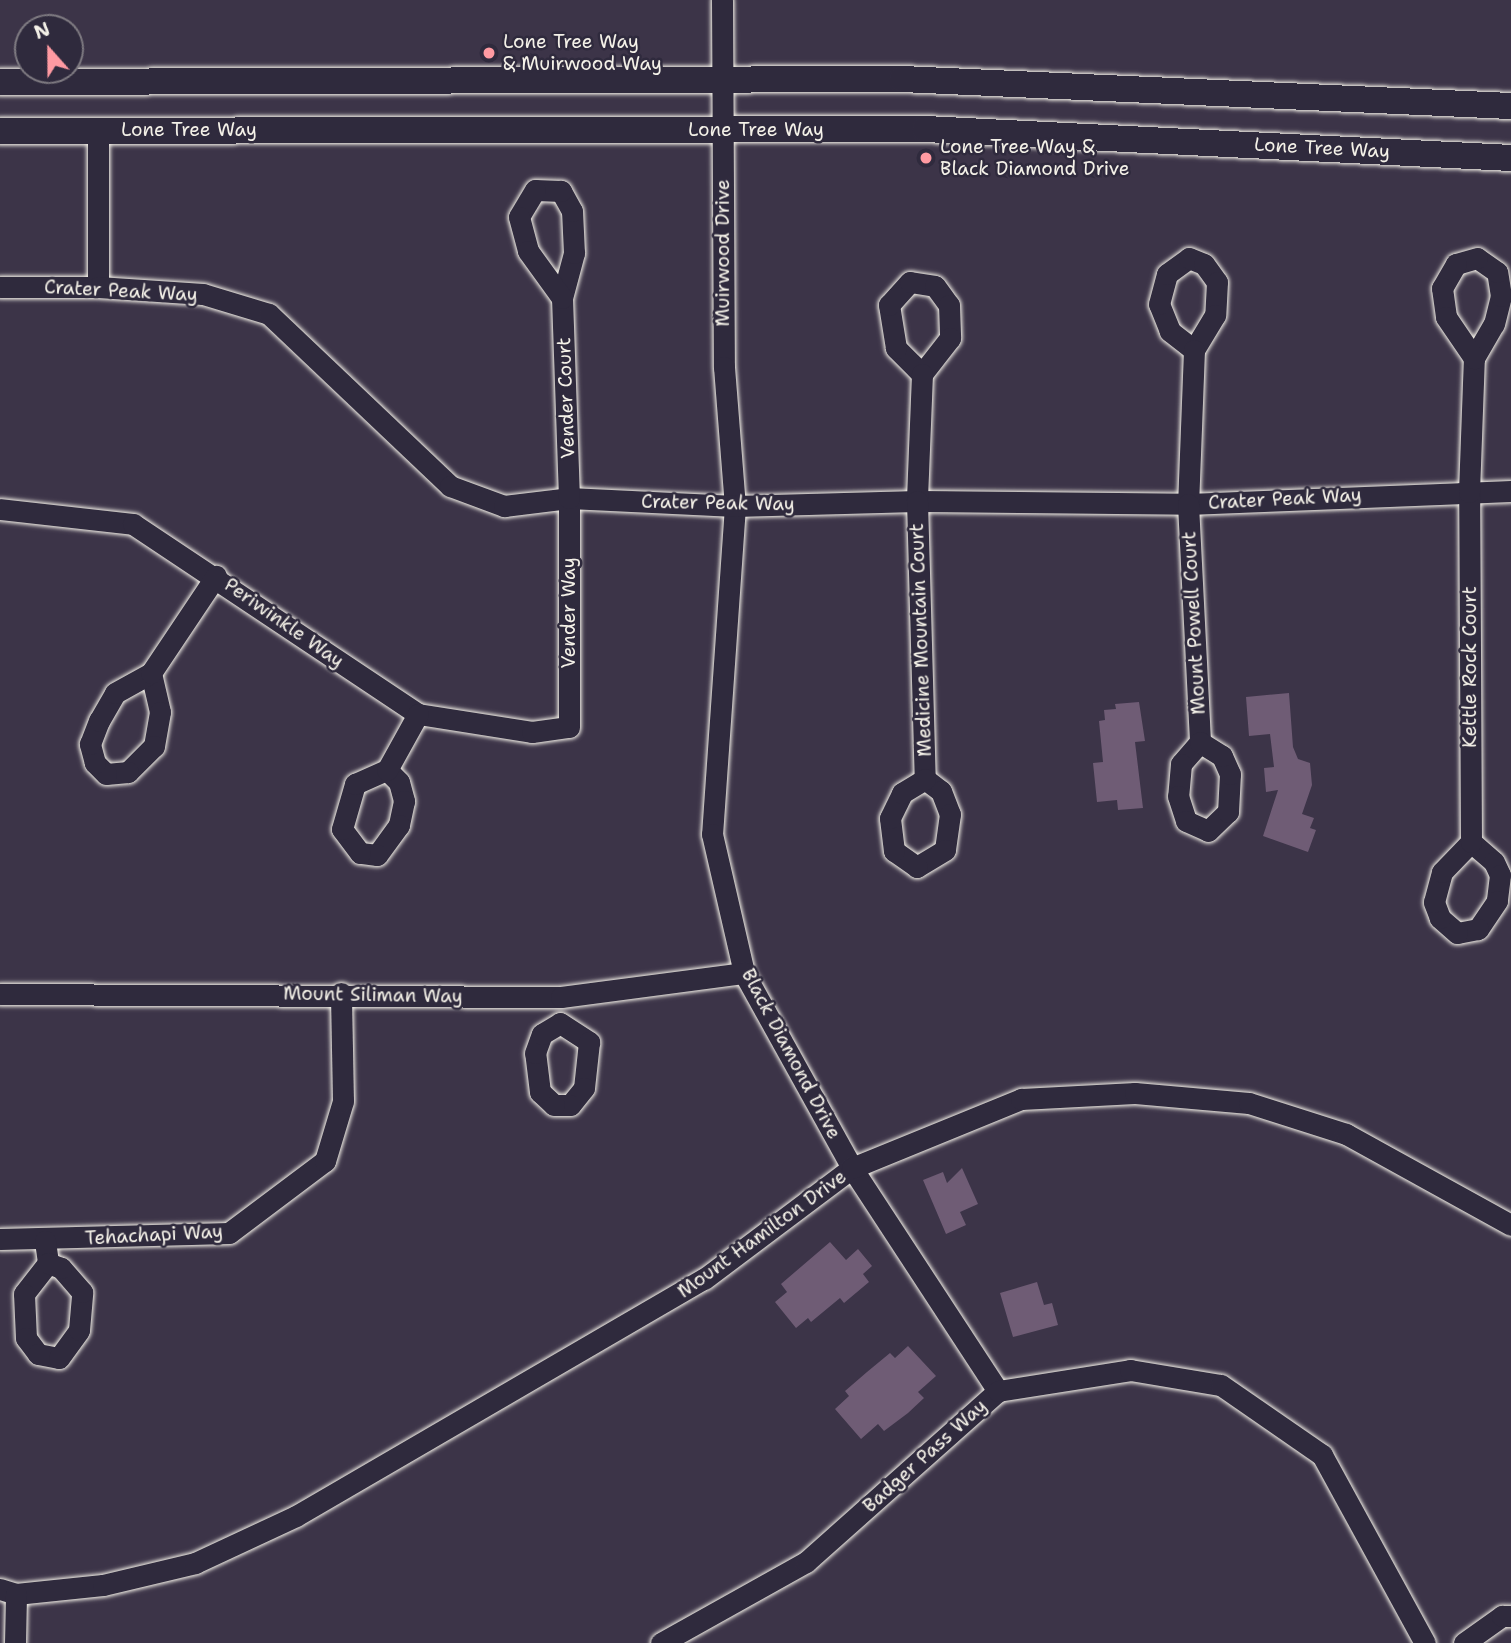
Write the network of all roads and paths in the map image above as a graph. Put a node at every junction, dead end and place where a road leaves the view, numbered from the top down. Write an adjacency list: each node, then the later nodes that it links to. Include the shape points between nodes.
1 (722, 0): 2 (street, Muirwood Drive)
2 (723, 81): 3 (main road); 4 (main road, via 902,79); 7 (street, Muirwood Drive)
3 (0, 82)
4 (1511, 106)
5 (98, 130): 6 (main road, Lone Tree Way); 7 (main road, Lone Tree Way); 9 (street)
6 (0, 131)
7 (722, 131): 8 (main road, Lone Tree Way, via 925,129); 20 (street, Muirwood Drive, via 724,367)
8 (1511, 158)
9 (98, 287): 10 (street, Crater Peak Way); 17 (street, Crater Peak Way, via 203,294 269,314 450,486 504,506)
10 (0, 288)
11 (562, 298): 17 (street, Vender Court)
12 (1194, 350): 19 (street, Mount Powell Court)
13 (1474, 358): 16 (street, Kettle Rock Court)
14 (922, 374): 18 (street, Medicine Mountain Court)
15 (1511, 491): 16 (street, Crater Peak Way)
16 (1469, 492): 19 (street, Crater Peak Way); 29 (street, Kettle Rock Court)
17 (569, 498): 20 (street, Crater Peak Way); 25 (street, Vender Way)
18 (917, 501): 19 (street, Crater Peak Way); 20 (street, Crater Peak Way); 28 (street, Medicine Mountain Court)
19 (1188, 503): 26 (street, Mount Powell Court)
20 (735, 506): 30 (street, Black Diamond Drive, via 712,834)
21 (0, 509): 22 (street, Periwinkle Way, via 133,524)
22 (216, 576): 23 (street); 24 (street, Periwinkle Way)
23 (151, 673): 23 (street, via 115,693 99,721 90,744 95,763 106,774 128,772 154,746 160,712)
24 (418, 714): 25 (street, Periwinkle Way, via 532,732); 27 (street)
25 (569, 727)
26 (1200, 743)
27 (387, 770)
28 (925, 779)
29 (1471, 842)
30 (744, 973): 33 (street, Mount Siliman Way); 35 (street, Black Diamond Drive)
31 (341, 993): 32 (street, Mount Siliman Way); 33 (street, Mount Siliman Way); 38 (street, Tehachapi Way, via 343,1101 325,1161 229,1233)
32 (0, 994)
33 (561, 997): 34 (street)
34 (560, 1023)
35 (852, 1168): 36 (street, Mount Hamilton Drive, via 1021,1099 1135,1093 1249,1103 1346,1134); 40 (street, Black Diamond Drive); 41 (street, Mount Hamilton Drive, via 705,1279 296,1516 195,1563 103,1585)
36 (1511, 1225)
37 (0, 1239): 38 (street, Tehachapi Way)
38 (45, 1241): 39 (street)
39 (48, 1263)
40 (998, 1391): 44 (street, Badger Pass Way, via 806,1562); 45 (street, Badger Pass Way, via 1130,1370 1221,1385 1322,1455)
41 (8, 1591): 43 (street)
42 (1511, 1616): 46 (street, via 1502,1616)
43 (15, 1643)
44 (661, 1643)
45 (1425, 1643)
46 (1464, 1643)

